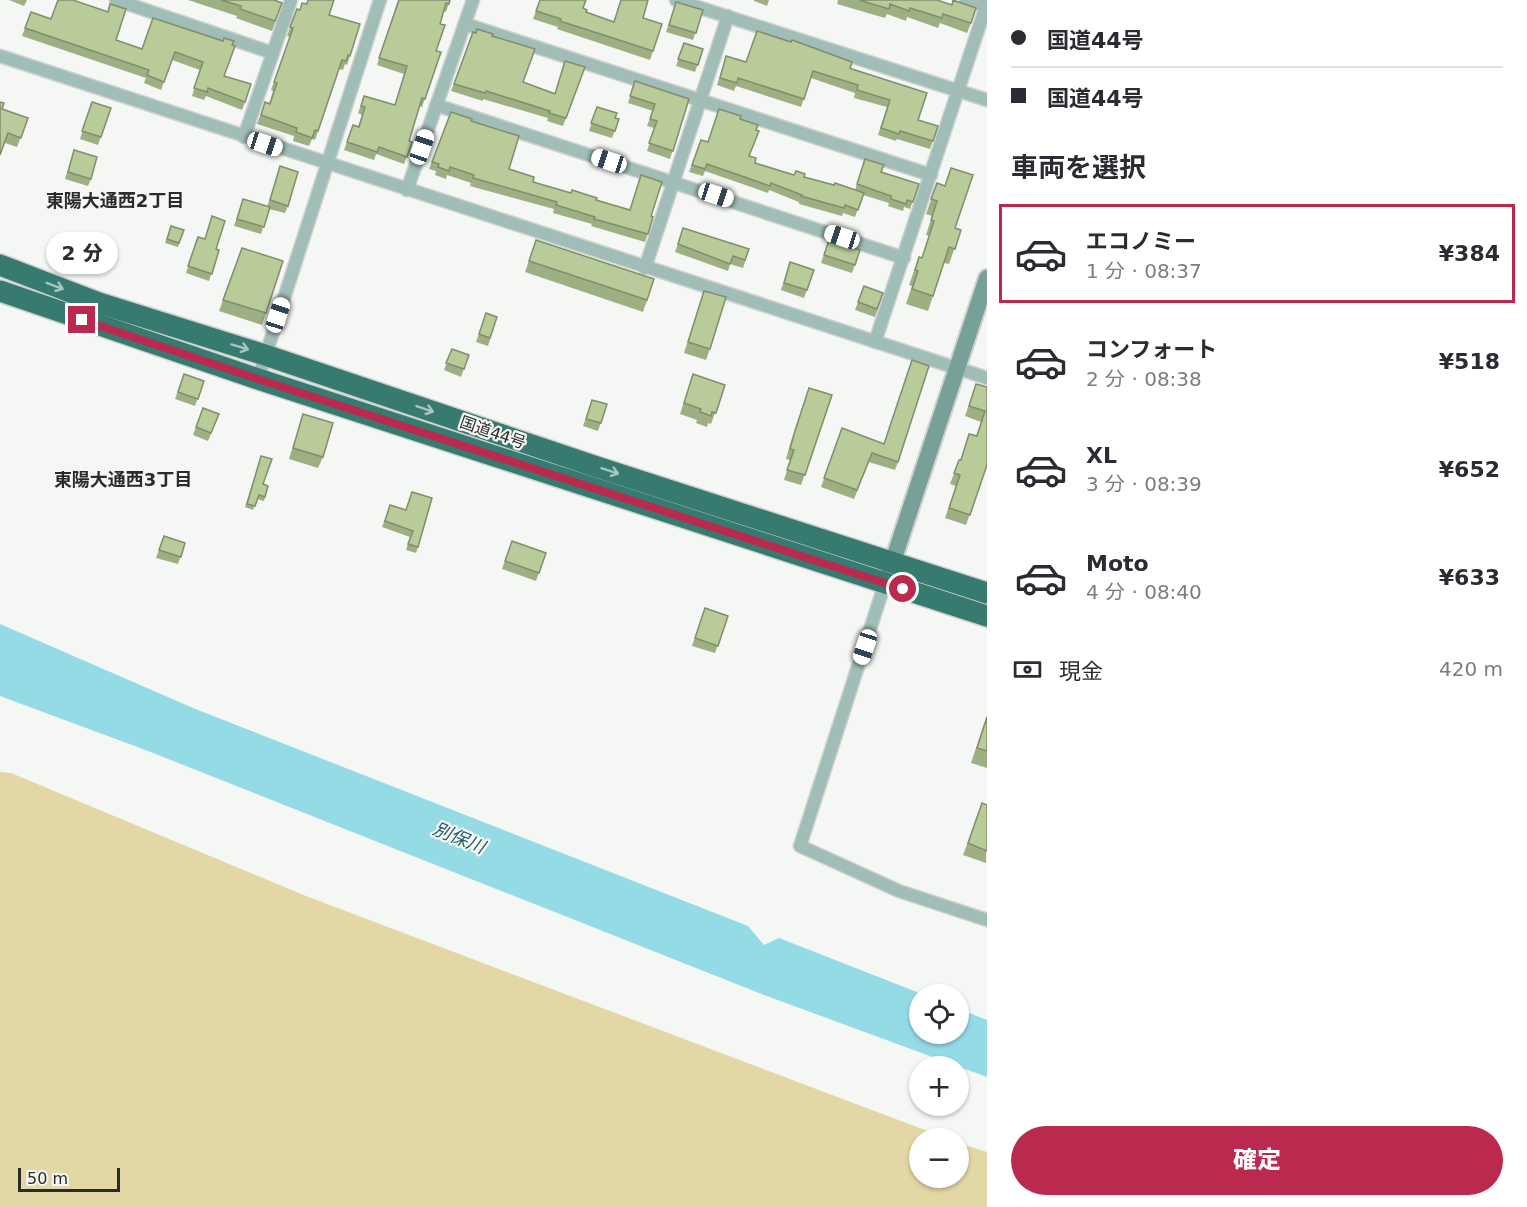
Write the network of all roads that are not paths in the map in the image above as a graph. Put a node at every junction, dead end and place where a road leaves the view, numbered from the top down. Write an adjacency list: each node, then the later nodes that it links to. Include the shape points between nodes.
1 (116, 0): 10 (street)
2 (291, 0): 10 (street)
3 (380, 0): 17 (street)
4 (472, 0): 9 (street)
5 (678, 0): 8 (street)
6 (966, 0): 7 (street)
7 (986, 4): 12 (street)
8 (728, 16): 12 (street); 13 (street)
9 (465, 24): 13 (street); 15 (street)
10 (273, 53): 16 (street)
11 (0, 56): 16 (street)
12 (959, 91): 14 (street); 18 (street)
13 (699, 99): 18 (street); 19 (street)
14 (987, 100)
15 (436, 105): 19 (street); 20 (street)
16 (244, 137): 17 (street)
17 (327, 164): 20 (street); 27 (street)
18 (931, 175): 21 (street)
19 (674, 182): 21 (street); 23 (street)
20 (407, 190): 23 (street)
21 (904, 258): 26 (street)
22 (0, 265): 27 (highway, 国道44号, one-way to 27, via 99,303)
23 (645, 268): 26 (street)
24 (987, 278): 28 (street)
25 (0, 291): 30 (highway, 国道44号)
26 (875, 342): 28 (street)
27 (265, 355): 30 (street); 31 (highway, 国道44号, one-way to 31)
28 (957, 369): 29 (street); 31 (street)
29 (987, 378)
30 (258, 379): 32 (highway, 国道44号)
31 (893, 562): 32 (street); 33 (highway, 国道44号)
32 (885, 583): 34 (highway, 国道44号); 35 (street, via 800,846 899,891)
33 (987, 593)
34 (987, 616)
35 (987, 920)

